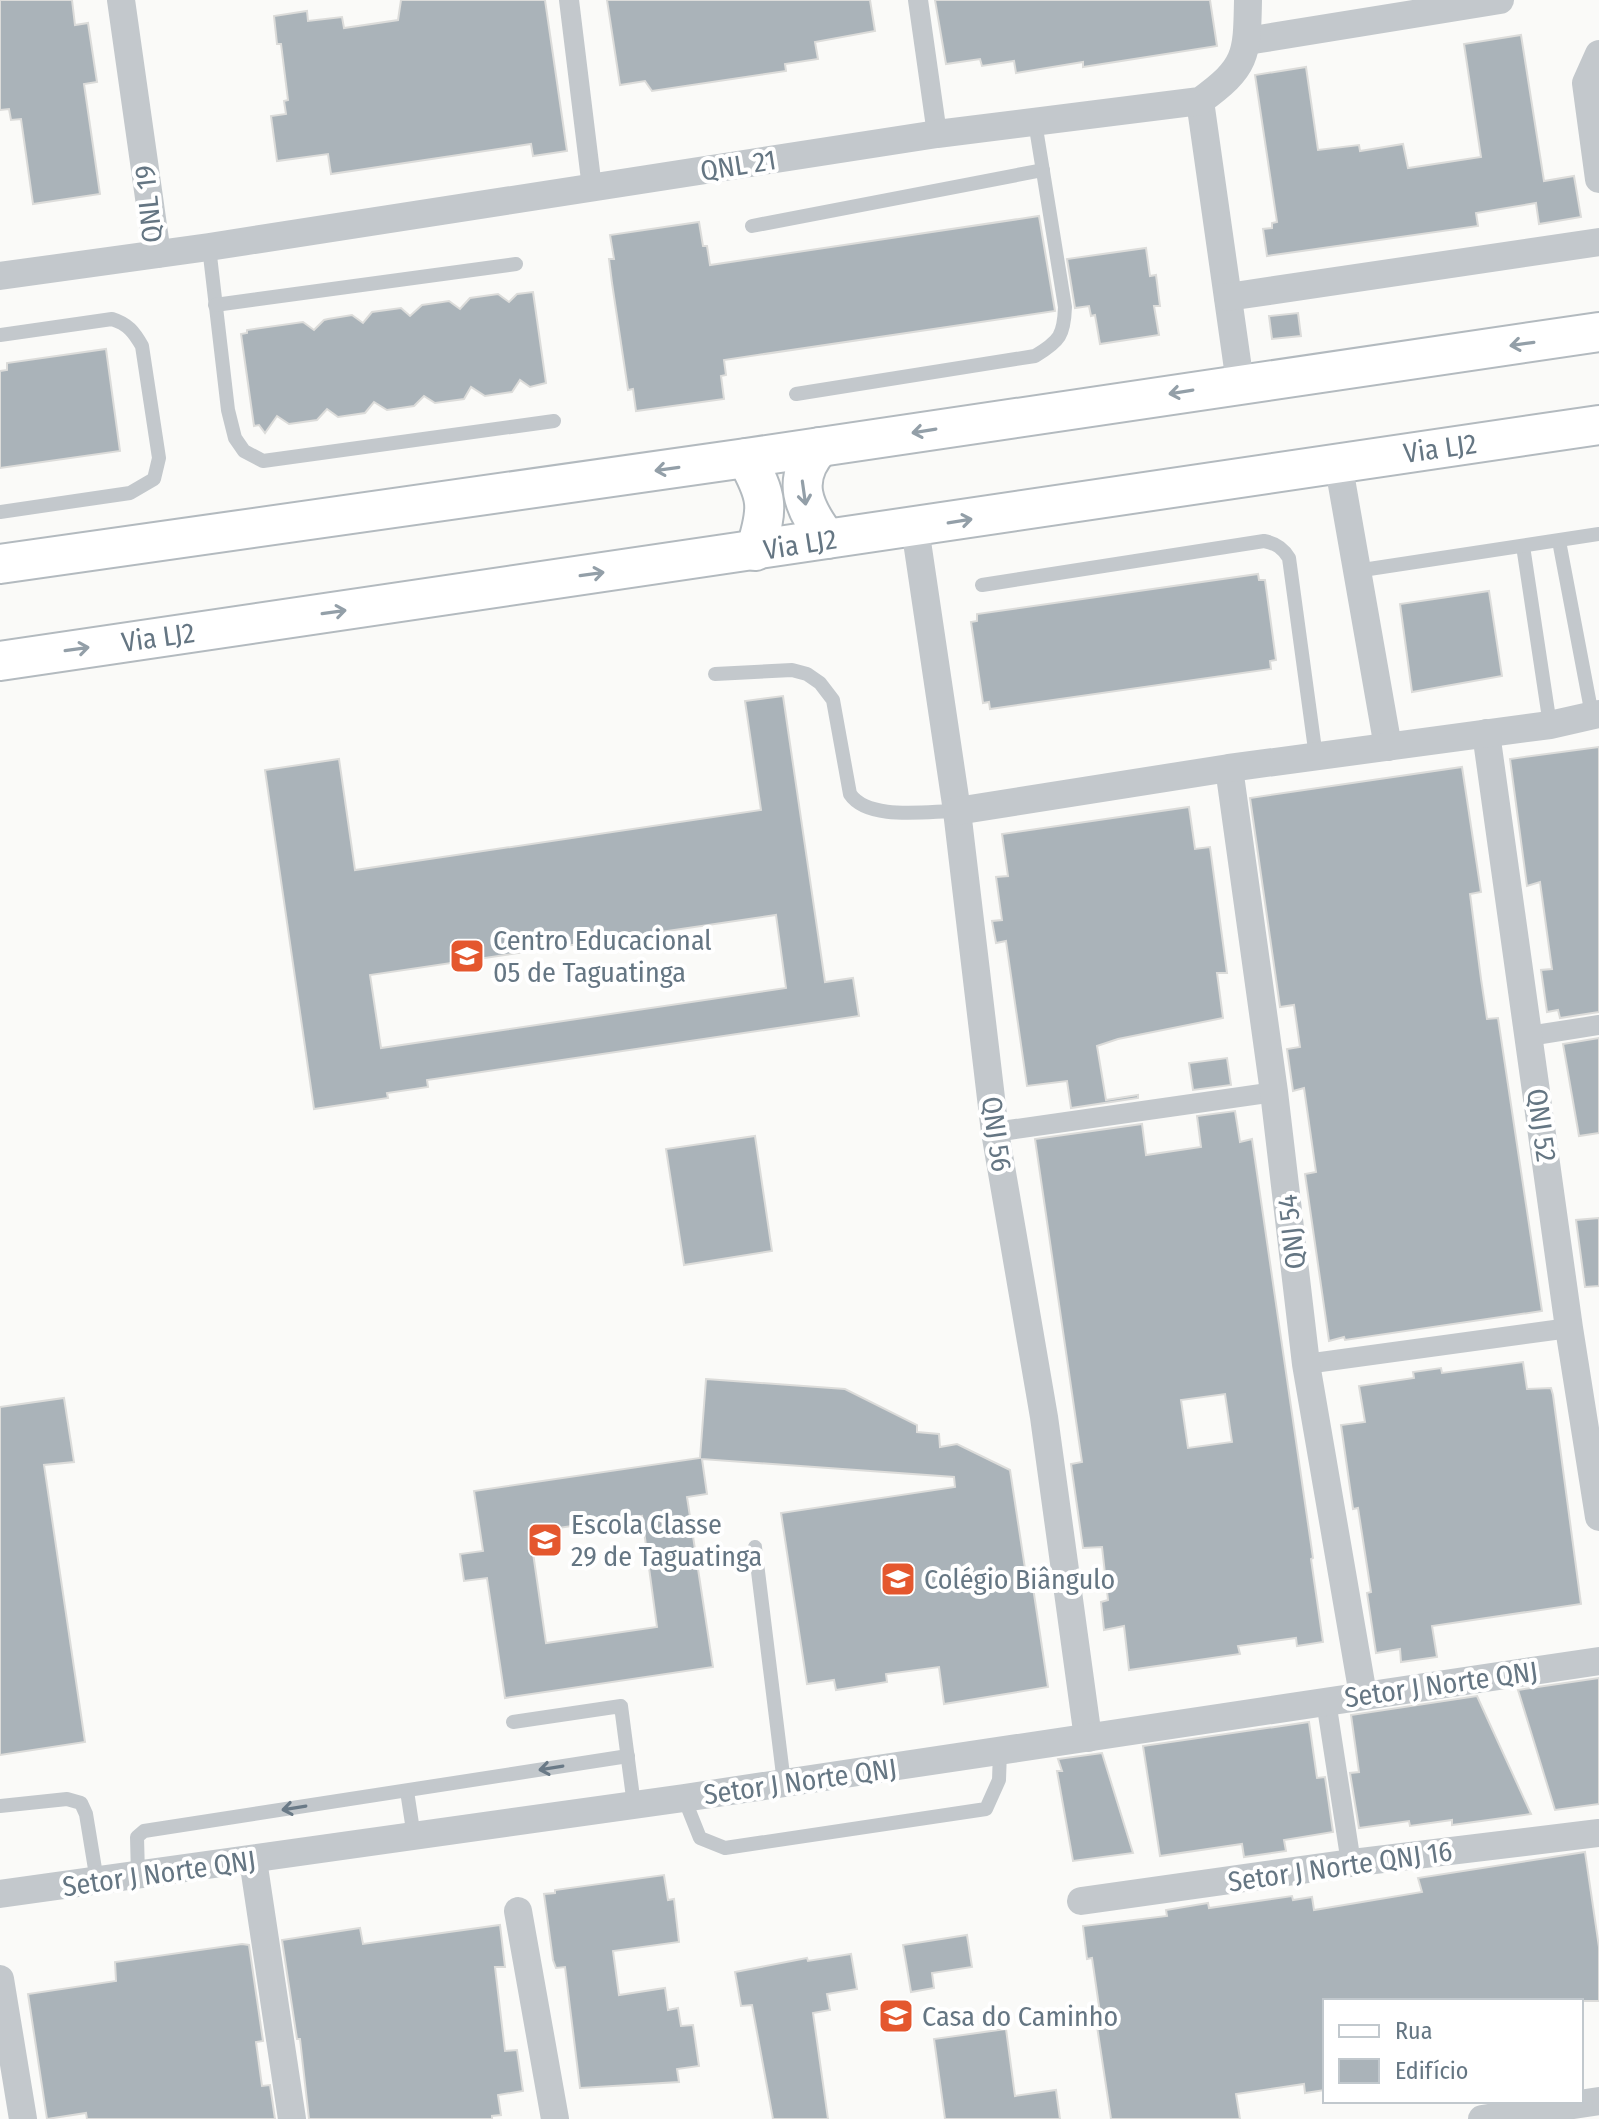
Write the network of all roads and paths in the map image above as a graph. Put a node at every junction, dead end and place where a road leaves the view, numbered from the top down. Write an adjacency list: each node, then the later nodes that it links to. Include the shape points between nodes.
1 (121, 0): 17 (street, QNL 19)
2 (569, 0): 13 (street)
3 (918, 0): 10 (street)
4 (1248, 0): 6 (street)
5 (1500, 0): 6 (street)
6 (1247, 41): 8 (street, via 1244,58 1227,81)
7 (1599, 54): 12 (street, via 1586,83)
8 (1200, 101): 9 (street, QNL 21); 20 (street)
9 (1035, 122): 10 (street, QNL 21); 11 (lane)
10 (937, 134): 13 (street, QNL 21)
11 (1043, 170): 14 (lane); 25 (lane, via 1065,307 1064,331 1051,346 1035,356)
12 (1599, 179)
13 (592, 188): 16 (street, QNL 21)
14 (752, 226)
15 (1599, 242): 20 (street)
16 (209, 247): 17 (street, QNL 21); 21 (lane)
17 (157, 254): 19 (street, QNL 19)
18 (516, 264): 21 (lane)
19 (0, 276)
20 (1228, 297): 24 (street)
21 (215, 305): 26 (lane, via 235,438 244,451 263,461)
22 (1599, 332): 24 (main road, one-way to 24)
23 (0, 335): 31 (lane, via 112,319 124,323 142,346 159,458 154,479 130,493)
24 (1240, 383): 28 (main road, one-way to 28)
25 (796, 394)
26 (554, 421)
27 (1599, 425): 30 (main road, Via LJ2)
28 (820, 447): 29 (main road); 34 (main road, one-way to 34, via 807,460 802,480 811,520)
29 (746, 458): 37 (main road, via 762,486 765,519); 38 (main road, one-way to 38)
30 (1338, 462): 32 (main road, Via LJ2, one-way to 30); 39 (street)
31 (0, 512)
32 (915, 528): 34 (main road, Via LJ2); 49 (street, QNJ 56)
33 (1599, 534): 35 (lane)
34 (827, 539): 37 (main road, Via LJ2)
35 (1559, 541): 36 (lane); 43 (lane)
36 (1523, 546): 39 (lane); 44 (lane)
37 (755, 551): 41 (main road, Via LJ2, one-way to 37)
38 (0, 564)
39 (1356, 571): 46 (street)
40 (982, 585): 47 (lane, via 1273,542 1289,558)
41 (0, 661)
42 (715, 674): 49 (lane, via 807,674 833,700 855,802 874,811)
43 (1596, 715): 44 (street)
44 (1550, 725): 45 (street)
45 (1486, 733): 46 (street); 51 (street, QNJ 52)
46 (1388, 747): 47 (street)
47 (1316, 757): 48 (street)
48 (1229, 768): 49 (street); 52 (street, QNJ 54)
49 (957, 811): 53 (street, QNJ 56)
50 (1599, 1025): 51 (street)
51 (1529, 1036): 54 (street, QNJ 52)
52 (1274, 1092): 53 (street); 55 (street, QNJ 54)
53 (995, 1132): 62 (street, QNJ 56, via 1044,1417)
54 (1569, 1328): 55 (street); 56 (street, QNJ 52)
55 (1306, 1364): 59 (street, QNJ 54)
56 (1599, 1517)
57 (755, 1547): 65 (lane)
58 (1599, 1661): 59 (street, Setor J Norte QNJ)
59 (1363, 1695): 60 (street, Setor J Norte QNJ)
60 (1326, 1701): 62 (street, Setor J Norte QNJ); 73 (street)
61 (513, 1722): 64 (lane, via 621,1706)
62 (1088, 1738): 63 (street, Setor J Norte QNJ)
63 (1000, 1751): 65 (street, Setor J Norte QNJ); 67 (lane, via 999,1780 986,1809 740,1846 725,1848 700,1838)
64 (628, 1756): 66 (lane, one-way to 66); 68 (lane)
65 (784, 1783): 67 (street, Setor J Norte QNJ)
66 (407, 1791): 71 (lane); 74 (lane, one-way to 74, via 144,1831 137,1837)
67 (684, 1798): 68 (street, Setor J Norte QNJ)
68 (634, 1805): 71 (street, Setor J Norte QNJ)
69 (0, 1806): 75 (lane, via 67,1799 81,1803)
70 (1599, 1833): 73 (street, Setor J Norte QNJ 16)
71 (414, 1837): 72 (street, Setor J Norte QNJ)
72 (253, 1860): 74 (street, Setor J Norte QNJ); 82 (street)
73 (1351, 1863): 77 (street, Setor J Norte QNJ 16)
74 (138, 1875): 75 (street, Setor J Norte QNJ)
75 (97, 1881): 76 (street, Setor J Norte QNJ)
76 (0, 1894)
77 (1081, 1901)
78 (518, 1911): 83 (street)
79 (0, 1979): 81 (street)
80 (1599, 2101): 84 (street)
81 (23, 2119)
82 (292, 2119)
83 (555, 2119)
84 (1482, 2119)

